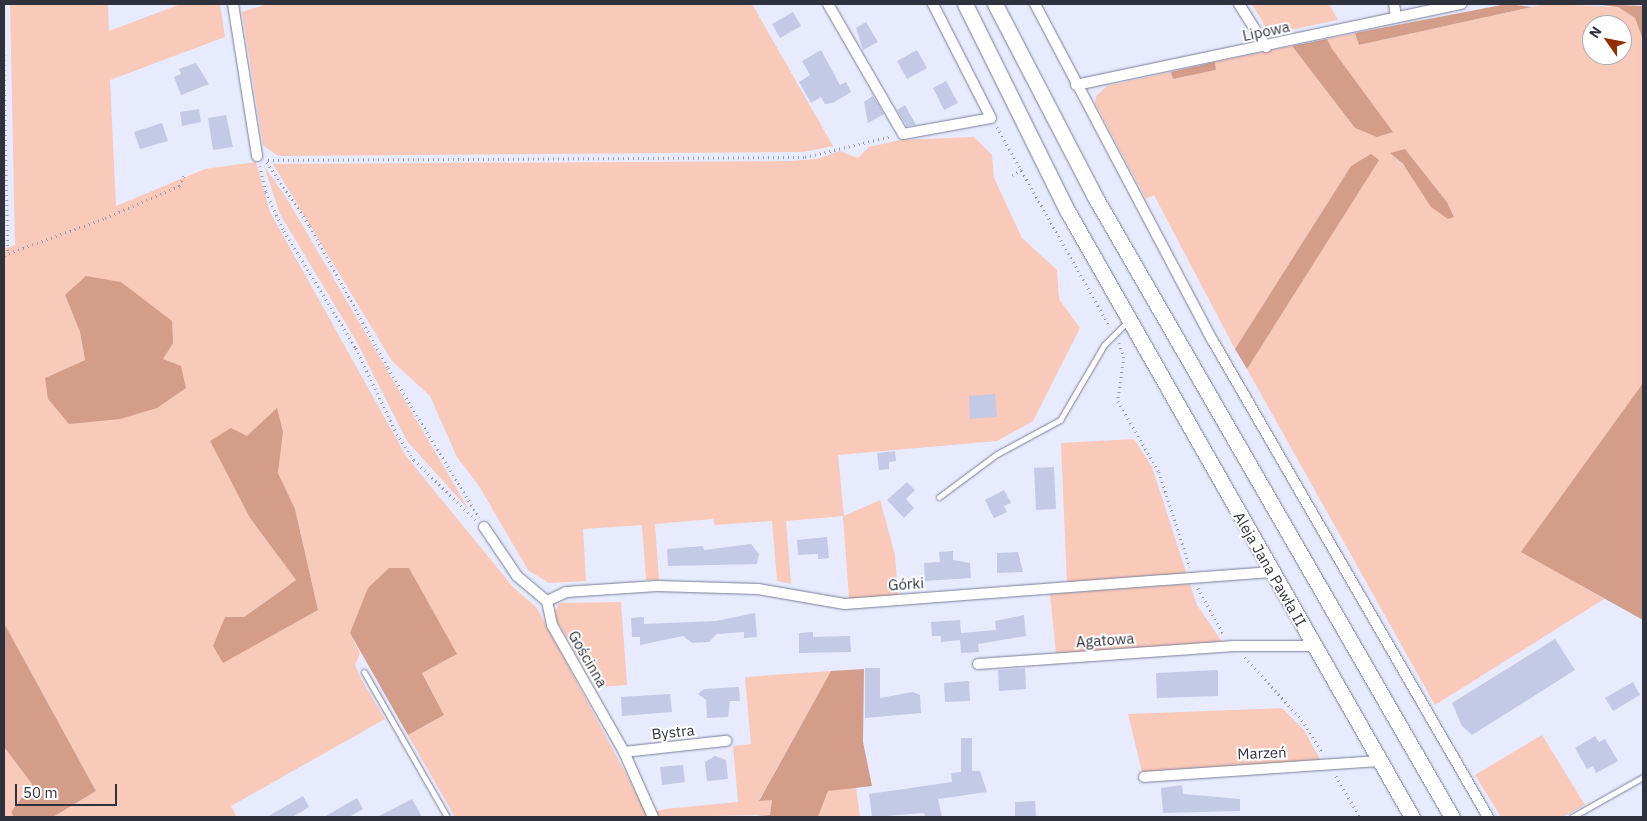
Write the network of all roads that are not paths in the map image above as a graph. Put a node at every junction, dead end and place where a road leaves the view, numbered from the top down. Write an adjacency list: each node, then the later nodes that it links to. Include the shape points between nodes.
1 (233, 4): 13 (street)
2 (828, 4): 3 (street, via 903,134 991,118)
3 (933, 4)
4 (965, 4): 14 (main road, Aleja Jana Pawła II, via 1018,117)
5 (995, 4): 30 (main road, via 1042,101)
6 (1035, 4): 12 (street)
7 (1239, 4): 11 (street)
8 (1394, 4): 10 (street)
9 (1462, 4): 10 (street, Lipowa)
10 (1396, 17): 11 (street, Lipowa)
11 (1266, 47): 12 (street, Lipowa)
12 (1076, 85): 31 (street, via 1222,358)
13 (257, 156)
14 (1128, 320): 15 (lane, via 1094,359 1060,420 997,454); 17 (main road, Aleja Jana Pawła II)
15 (939, 497)
16 (484, 528): 18 (street, via 517,576)
17 (1272, 572): 18 (street, Górki, via 845,604 758,589 657,586 566,592); 19 (main road, Aleja Jana Pawła II)
18 (547, 601): 23 (street, Gościnna, via 552,625)
19 (1315, 646): 20 (street, Agatowa, via 1234,646); 24 (main road, Aleja Jana Pawła II)
20 (978, 664)
21 (364, 672): 27 (lane)
22 (726, 741): 23 (street, Bystra)
23 (624, 752): 28 (street, Gościnna)
24 (1380, 761): 25 (street, Marzeń); 29 (main road, Aleja Jana Pawła II)
25 (1144, 777)
26 (1643, 777): 32 (lane)
27 (446, 817)
28 (653, 817)
29 (1412, 817)
30 (1452, 817)
31 (1488, 817)
32 (1572, 817)

